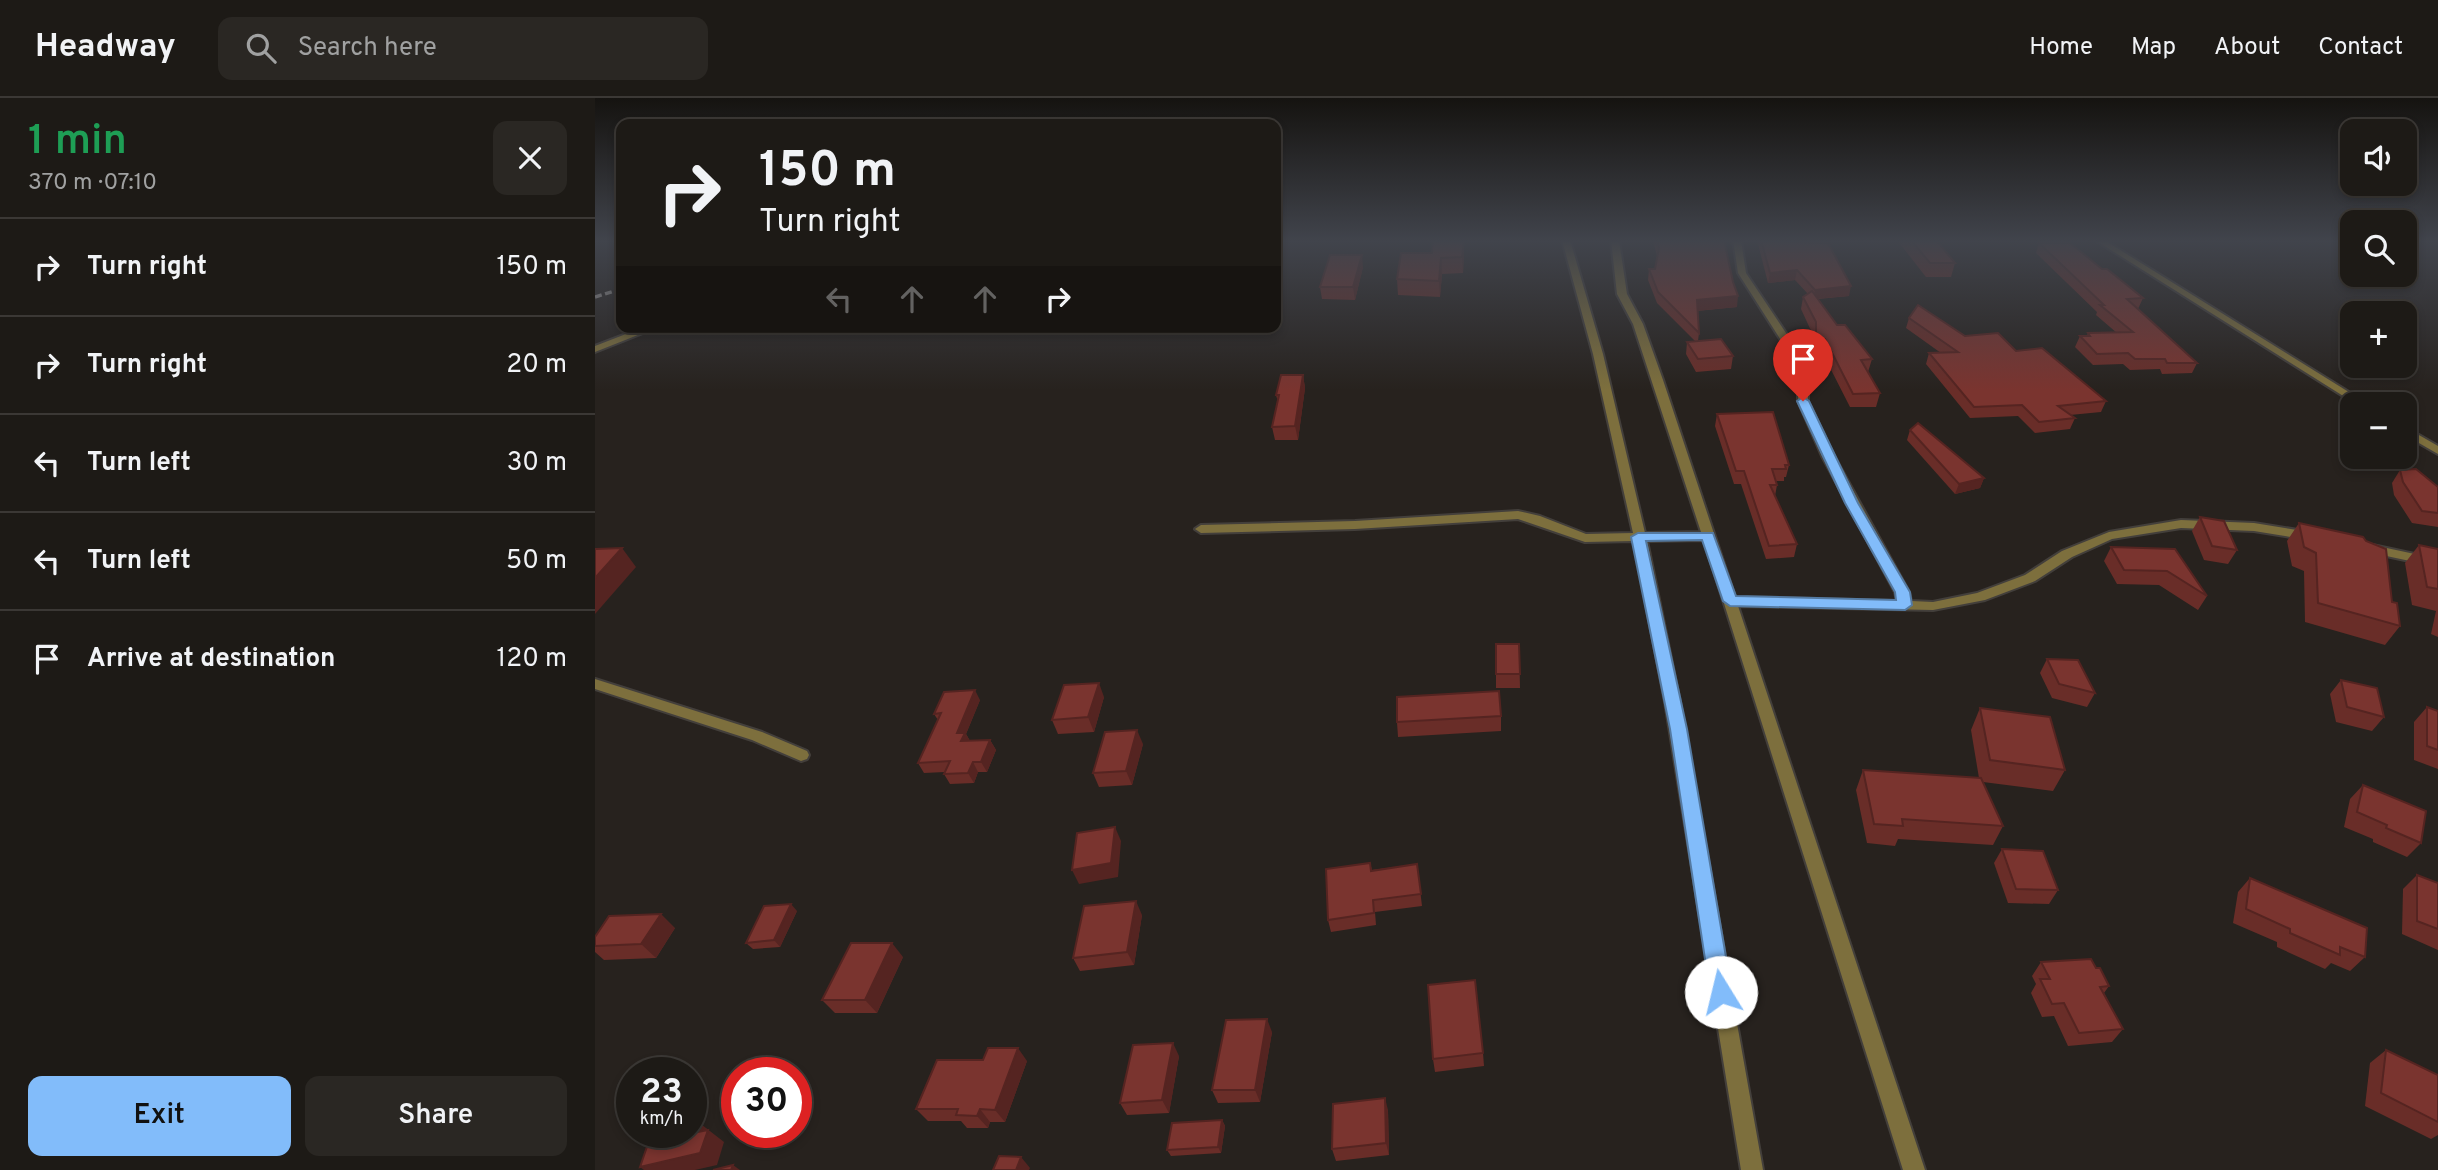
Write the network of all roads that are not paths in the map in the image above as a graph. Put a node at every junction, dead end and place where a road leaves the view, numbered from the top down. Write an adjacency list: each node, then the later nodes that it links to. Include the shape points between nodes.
1 (1581, 290): 12 (street)
2 (1621, 290): 11 (street, via 1638,324)
3 (1753, 290): 17 (street, via 1787,342 1803,380 1803,401)
4 (2180, 290): 7 (street)
5 (637, 333): 6 (street)
6 (595, 349)
7 (2344, 392)
8 (2417, 438): 9 (street)
9 (2438, 451)
10 (1201, 529): 12 (street, via 1518,515 1584,538)
11 (1707, 536): 12 (street); 16 (street)
12 (1638, 537): 20 (street, via 1679,729)
13 (2327, 540): 17 (street, via 2254,527 2181,524 2109,536 2067,554 2030,578 1980,597 1933,606)
14 (2350, 544): 15 (street)
15 (2438, 563)
16 (1730, 601): 17 (street); 21 (street)
17 (1905, 605)
18 (595, 684): 19 (street, via 757,736)
19 (801, 755)
20 (1752, 1170)
21 (1914, 1170)

